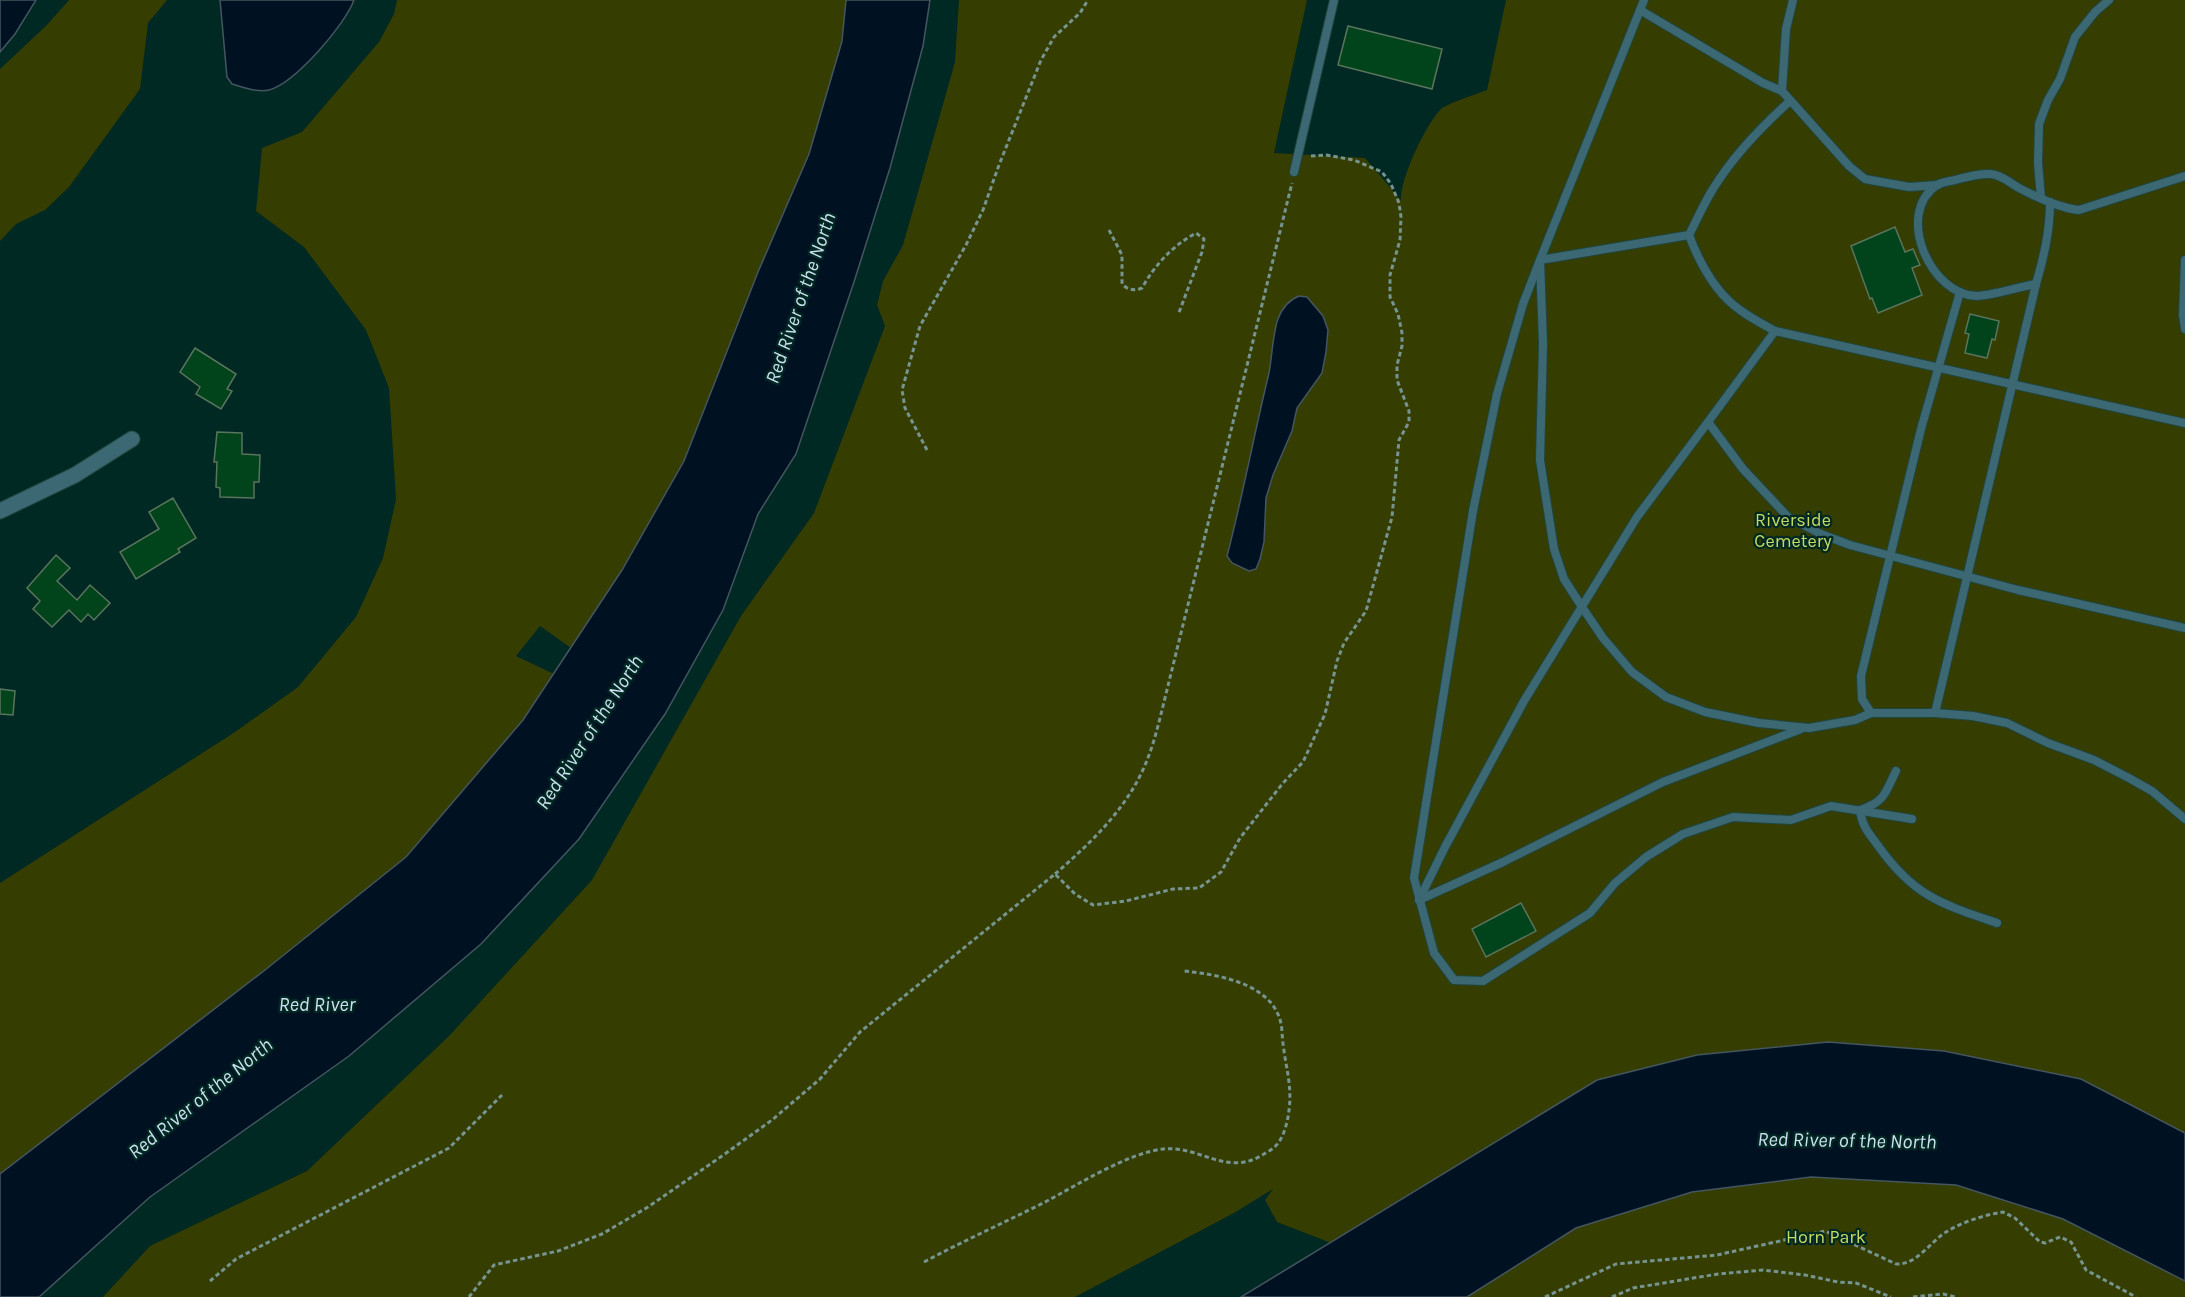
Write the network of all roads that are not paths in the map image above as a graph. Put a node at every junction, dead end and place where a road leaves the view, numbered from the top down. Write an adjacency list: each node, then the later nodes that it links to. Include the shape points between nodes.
1 (1334, 0): 8 (lane)
2 (1644, 0): 5 (lane)
3 (1793, 0): 6 (lane, via 1786,28)
4 (2109, 0): 11 (lane, via 2075,37 2061,79 2039,124)
5 (1640, 10): 6 (lane); 14 (lane)
6 (1782, 91): 7 (lane)
7 (1790, 101): 10 (lane, via 1865,179 1909,187); 13 (lane, via 1733,160)
8 (1294, 172)
9 (2185, 176): 12 (lane, via 2079,210)
10 (1938, 185): 11 (lane, via 1990,174); 17 (lane, via 1921,202 1917,223 1920,244 1935,271)
11 (2041, 198): 12 (lane)
12 (2050, 202): 16 (lane, via 2050,227)
13 (1689, 235): 14 (lane); 19 (lane, via 1727,300)
14 (1540, 260): 28 (lane, via 1540,460 1554,549 1564,579); 37 (lane, via 1497,394 1473,511 1418,849 1414,878)
15 (2185, 260): 18 (lane)
16 (2036, 284): 17 (lane, via 1976,296); 21 (lane)
17 (1960, 292): 20 (lane)
18 (2185, 329)
19 (1775, 331): 20 (lane); 22 (lane)
20 (1938, 367): 21 (lane); 26 (lane)
21 (2013, 384): 23 (lane); 27 (lane)
22 (1708, 422): 26 (lane, via 1743,469 1788,517 1850,545); 28 (lane, via 1637,517)
23 (2185, 423)
24 (132, 439): 25 (street, via 75,475)
25 (0, 511)
26 (1891, 556): 27 (lane); 30 (lane, via 1861,676 1862,699)
27 (1967, 576): 29 (lane); 31 (lane)
28 (1582, 607): 32 (lane, via 1632,672 1666,698 1705,712); 37 (lane, via 1524,701)
29 (2185, 628)
30 (1871, 713): 31 (lane); 32 (lane, via 1855,720)
31 (1935, 713): 36 (lane, via 2007,723 2094,760 2152,791)
32 (1809, 728): 37 (lane, via 1663,782)
33 (1896, 771): 34 (lane, via 1875,805)
34 (1860, 810): 35 (lane); 37 (lane, via 1831,806 1791,820 1733,817 1683,834 1615,883 1590,913 1483,981 1454,980 1434,953); 38 (lane, via 1862,824 1890,862 1917,889 1956,909)
35 (1912, 819)
36 (2185, 819)
37 (1419, 900)
38 (1997, 923)

